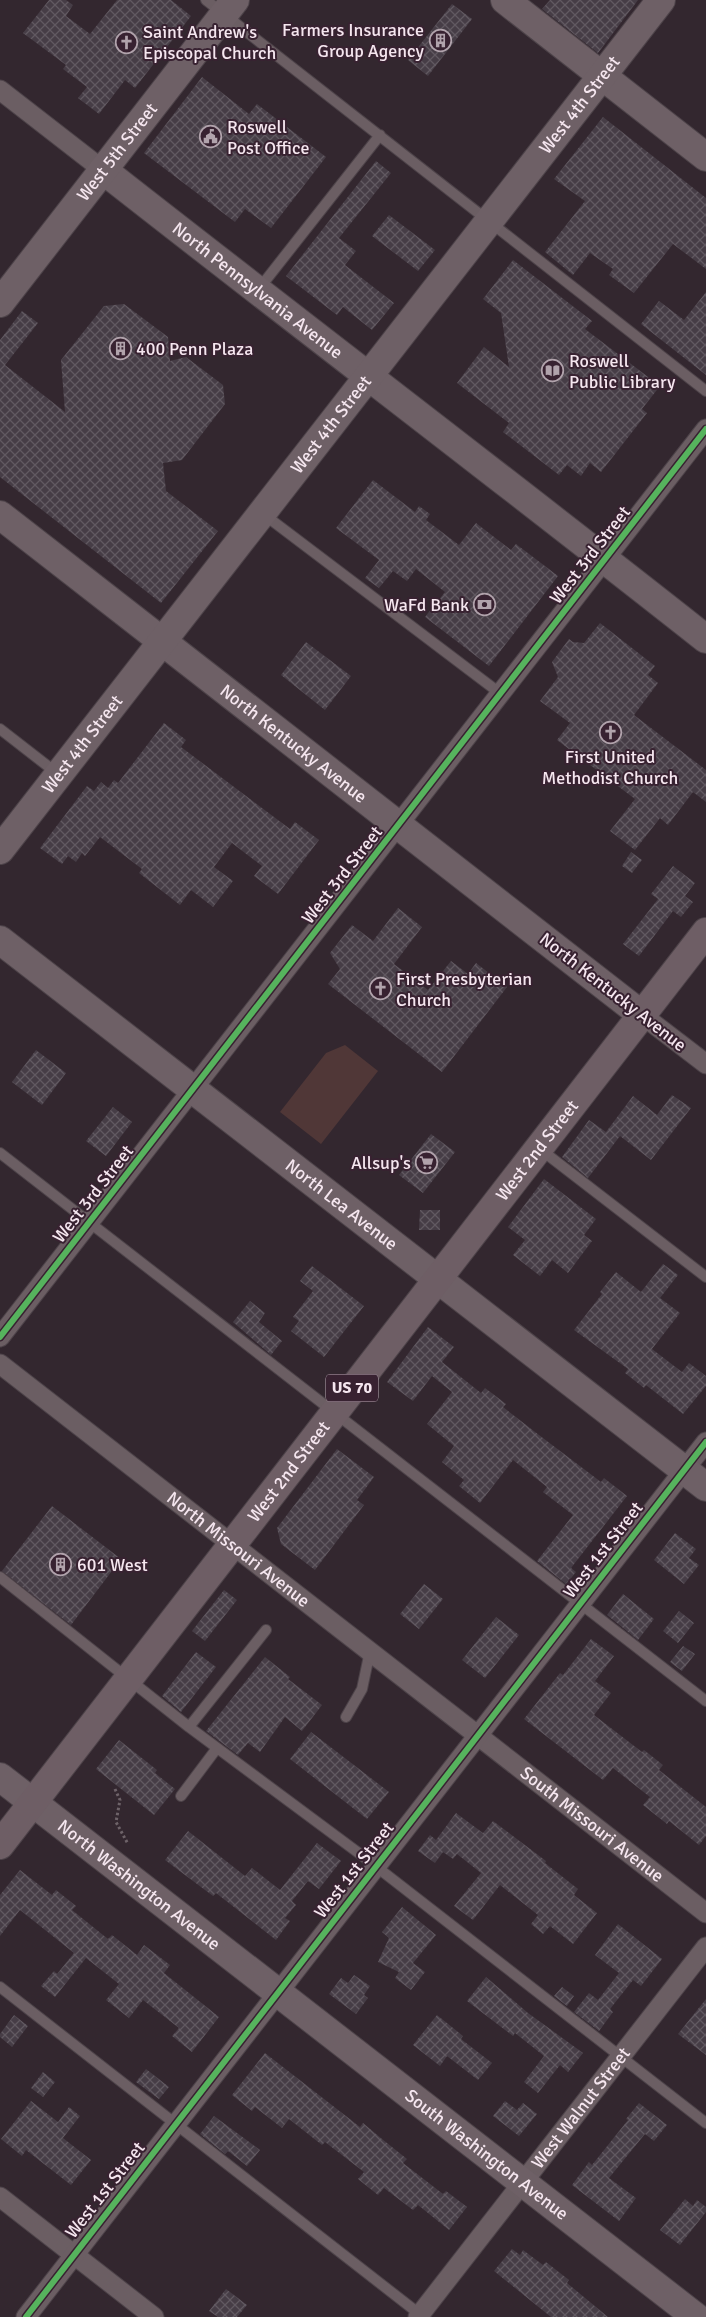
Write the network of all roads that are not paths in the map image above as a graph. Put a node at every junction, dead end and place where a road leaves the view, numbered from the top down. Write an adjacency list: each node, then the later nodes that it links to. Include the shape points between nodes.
1 (505, 0): 4 (street)
2 (661, 0): 4 (street, West 4th Street)
3 (222, 5): 6 (lane); 8 (street, West 5th Street)
4 (602, 76): 7 (street); 9 (street, West 4th Street)
5 (0, 90): 8 (street, North Pennsylvania Avenue)
6 (380, 135): 9 (lane); 10 (lane)
7 (706, 157)
8 (103, 170): 10 (street, North Pennsylvania Avenue); 11 (street, West 5th Street)
9 (489, 220): 12 (street, West 4th Street); 13 (lane)
10 (257, 291): 12 (street, North Pennsylvania Avenue)
11 (0, 303)
12 (368, 375): 15 (street, West 4th Street); 17 (street, North Pennsylvania Avenue)
13 (706, 390)
14 (706, 430): 17 (street, West 3rd Street)
15 (261, 513): 19 (street, West 4th Street); 20 (lane)
16 (0, 515): 19 (street, North Kentucky Avenue)
17 (605, 559): 18 (street, North Pennsylvania Avenue); 20 (street, West 3rd Street)
18 (706, 639)
19 (162, 641): 22 (street, West 4th Street); 23 (street, North Kentucky Avenue)
20 (501, 694): 23 (street, West 3rd Street)
21 (0, 729): 22 (lane)
22 (58, 774): 24 (street, West 4th Street)
23 (399, 826): 27 (street, North Kentucky Avenue); 29 (street, West 3rd Street)
24 (0, 850)
25 (706, 932): 27 (main road, West 2nd Street / US 70)
26 (0, 940): 29 (street, North Lea Avenue)
27 (642, 1015): 28 (street, North Kentucky Avenue); 30 (main road, West 2nd Street / US 70)
28 (706, 1064)
29 (193, 1091): 32 (street, West 3rd Street); 34 (street, North Lea Avenue)
30 (538, 1148): 33 (lane); 34 (main road, West 2nd Street / US 70)
31 (0, 1153): 32 (lane)
32 (90, 1223): 35 (street, West 3rd Street); 37 (lane)
33 (706, 1277)
34 (436, 1280): 37 (main road, West 2nd Street / US 70); 39 (street, North Lea Avenue)
35 (0, 1338)
36 (0, 1364): 41 (street, North Missouri Avenue)
37 (334, 1411): 41 (main road, West 2nd Street / US 70); 43 (lane)
38 (706, 1442): 39 (street, West 1st Street)
39 (684, 1470): 40 (street, North Lea Avenue); 43 (street, West 1st Street)
40 (706, 1487)
41 (232, 1544): 45 (street, North Missouri Avenue); 46 (main road, West 2nd Street / US 70)
42 (0, 1577): 46 (lane)
43 (581, 1603): 47 (lane); 50 (street, West 1st Street)
44 (266, 1630): 49 (lane)
45 (370, 1651): 48 (lane, via 362,1689); 50 (street, North Missouri Avenue)
46 (128, 1679): 49 (lane); 54 (main road, West 2nd Street / US 70)
47 (706, 1700)
48 (346, 1716)
49 (189, 1727): 51 (lane)
50 (478, 1735): 56 (street, West 1st Street); 57 (street, South Missouri Avenue)
51 (217, 1748): 53 (lane); 56 (lane)
52 (0, 1777): 54 (street, North Washington Avenue)
53 (181, 1796)
54 (33, 1802): 55 (main road, West 2nd Street / US 70); 60 (street, North Washington Avenue)
55 (0, 1845)
56 (376, 1867): 60 (street, West 1st Street); 61 (lane)
57 (706, 1912)
58 (706, 1947): 61 (street, West Walnut Street)
59 (0, 1987): 63 (lane)
60 (278, 1993): 63 (street, West 1st Street); 64 (street, South Washington Avenue)
61 (620, 2057): 62 (lane); 64 (street, West Walnut Street)
62 (706, 2123)
63 (176, 2124): 66 (street, West 1st Street); 67 (lane)
64 (522, 2183): 67 (street, West Walnut Street); 70 (street, South Washington Avenue)
65 (0, 2197): 66 (street)
66 (74, 2255): 68 (street, West 1st Street); 69 (street)
67 (420, 2316)
68 (26, 2317)
69 (154, 2317)
70 (696, 2317)

